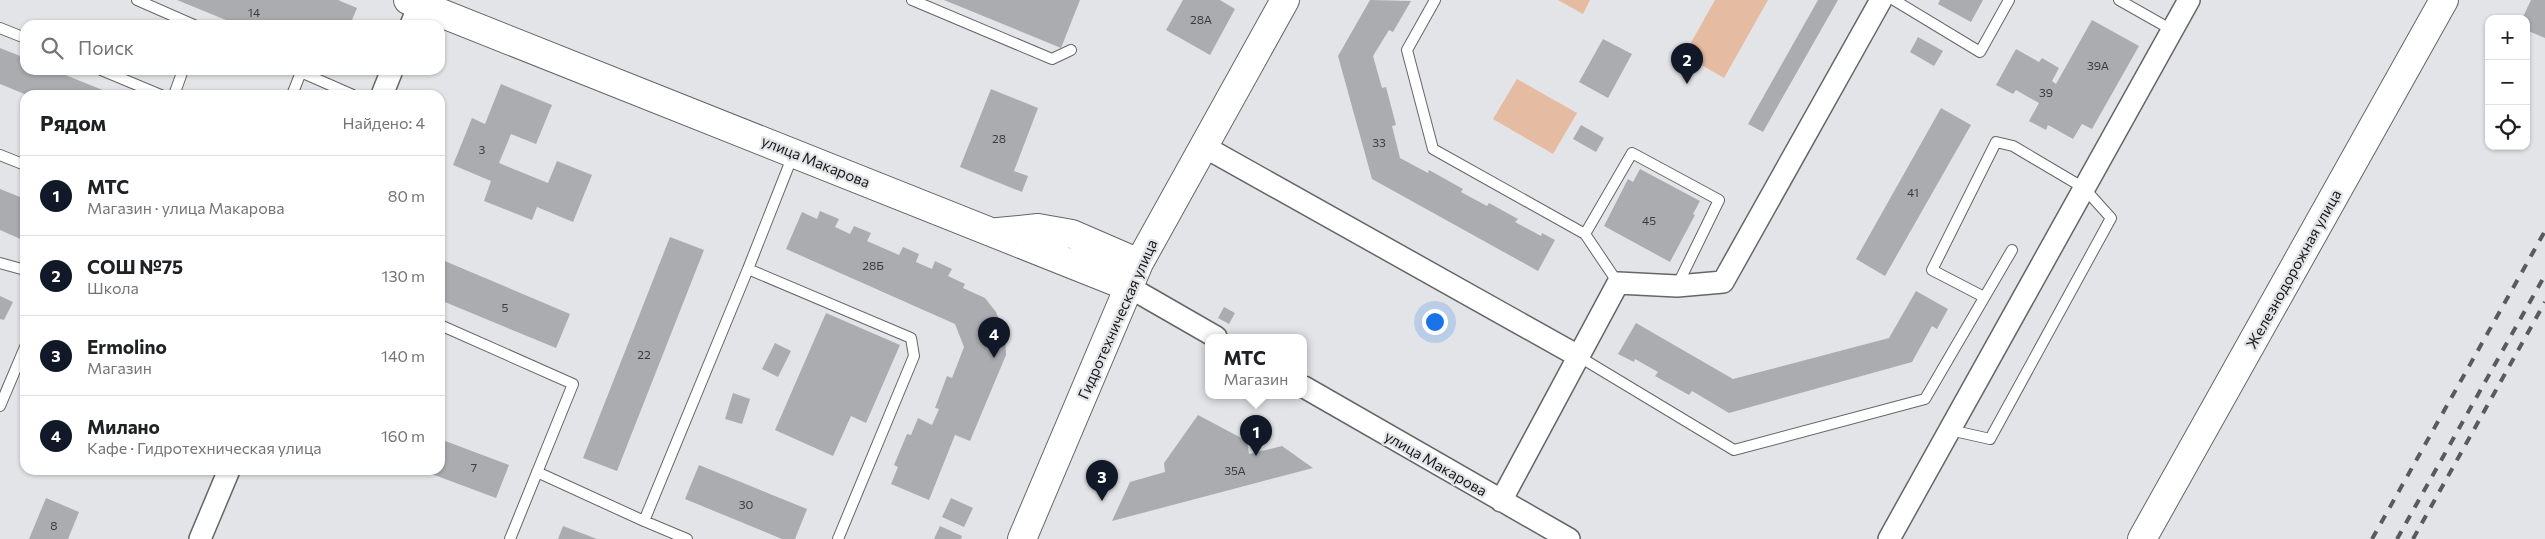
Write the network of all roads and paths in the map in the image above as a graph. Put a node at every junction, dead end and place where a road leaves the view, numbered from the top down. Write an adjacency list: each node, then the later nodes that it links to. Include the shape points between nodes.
1 (137, 0): 12 (lane)
2 (912, 0): 16 (lane, via 1052,59)
3 (1285, 0): 27 (main road, Гидротехническая улица)
4 (1435, 0): 32 (lane, via 1407,50 1433,148)
5 (1881, 0): 39 (street, via 1723,282)
6 (1894, 0): 7 (lane, via 1980,52)
7 (2009, 0)
8 (2119, 0): 14 (lane)
9 (2189, 0): 14 (street)
10 (2444, 0): 59 (main road, Железнодорожная улица)
11 (414, 7): 28 (main road, улица Макарова)
12 (183, 20)
13 (0, 28): 15 (lane)
14 (2172, 30): 31 (street)
15 (20, 36)
16 (1071, 50)
17 (113, 75): 22 (lane)
18 (181, 75): 23 (lane)
19 (298, 75): 24 (lane)
20 (308, 75): 25 (lane)
21 (390, 75): 26 (street)
22 (148, 90)
23 (176, 90)
24 (293, 90)
25 (342, 90)
26 (384, 90)
27 (1203, 146): 37 (main road, Гидротехническая улица); 43 (street)
28 (794, 152): 36 (lane); 37 (main road, улица Макарова, via 994,233 1038,228 1072,234)
29 (0, 155): 30 (lane)
30 (20, 163)
31 (2084, 188): 40 (lane, via 2013,146 1996,142 1932,270); 47 (street); 47 (lane, via 2111,218 1990,439)
32 (1585, 234): 38 (lane); 39 (lane, via 1632,152 1719,200)
33 (2012, 250): 40 (lane)
34 (0, 264): 35 (lane)
35 (20, 269)
36 (748, 269): 51 (lane); 55 (lane, via 911,338 914,356)
37 (1134, 275): 42 (street, via 1162,306); 56 (main road, Гидротехническая улица)
38 (1618, 283): 39 (street); 43 (street)
39 (1676, 286)
40 (1984, 297): 43 (lane, via 1925,398 1734,450)
41 (445, 327): 48 (lane, via 573,384)
42 (1211, 334)
43 (1578, 356): 50 (street)
44 (20, 359): 46 (lane)
45 (1307, 389): 50 (street, улица Макарова)
46 (0, 406)
47 (1950, 430): 58 (street)
48 (538, 472): 51 (lane); 53 (lane)
49 (227, 475): 52 (street)
50 (1501, 501): 57 (street, улица Макарова)
51 (644, 521): 54 (lane)
52 (200, 539)
53 (510, 539)
54 (687, 539)
55 (838, 539)
56 (1022, 539)
57 (1569, 539)
58 (1889, 539)
59 (2142, 539)

